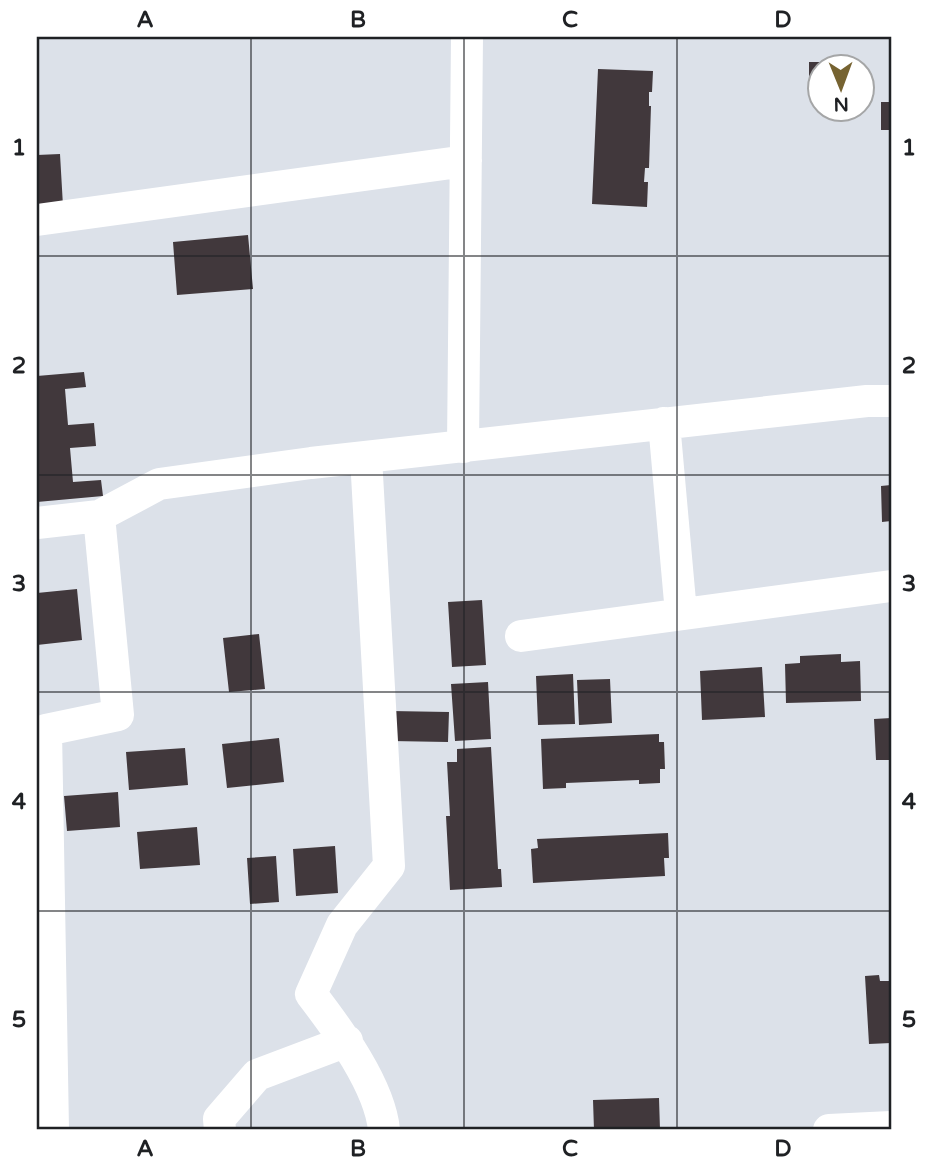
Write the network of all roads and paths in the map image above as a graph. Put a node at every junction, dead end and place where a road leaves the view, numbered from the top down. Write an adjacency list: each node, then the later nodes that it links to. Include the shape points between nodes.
1 (467, 37): 2 (street)
2 (466, 161): 3 (street); 6 (street)
3 (37, 219)
4 (891, 401): 5 (street)
5 (664, 423): 6 (street); 11 (street)
6 (463, 447): 7 (street)
7 (366, 457): 8 (street, via 159,484); 13 (street, via 390,866 342,925 311,994)
8 (99, 516): 9 (street); 15 (street, via 117,715 46,730)
9 (37, 523)
10 (891, 586): 11 (street)
11 (681, 613): 12 (street)
12 (521, 636)
13 (346, 1041): 16 (street, via 257,1075 219,1119); 17 (street, via 383,1114)
14 (891, 1127): 18 (street)
15 (53, 1130)
16 (220, 1130)
17 (384, 1130)
18 (829, 1130)

